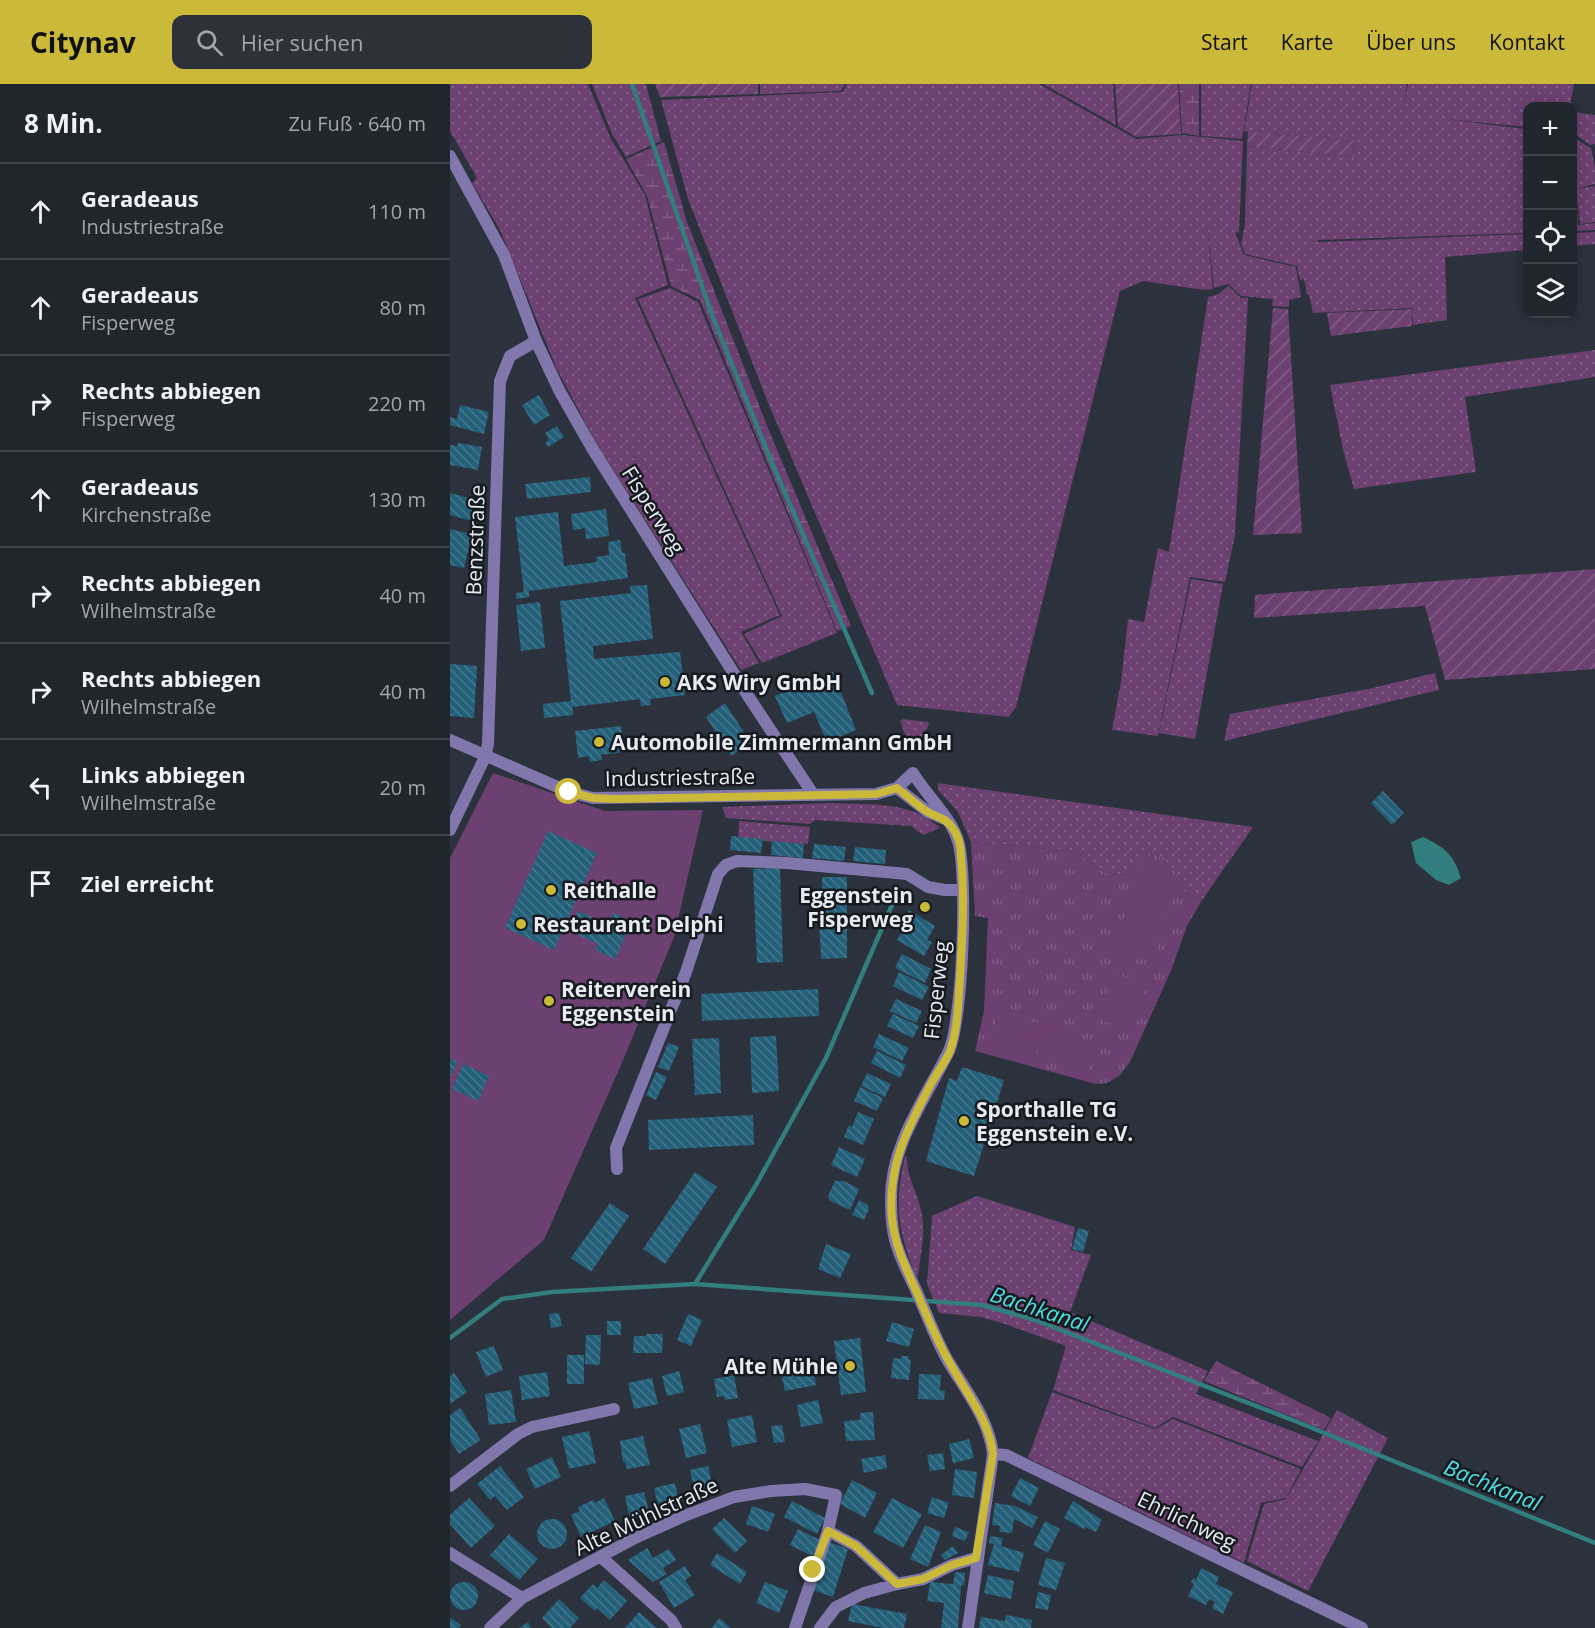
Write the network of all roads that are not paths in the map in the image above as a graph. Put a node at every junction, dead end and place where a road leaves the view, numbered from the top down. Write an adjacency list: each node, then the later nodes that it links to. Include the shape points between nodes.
1 (450, 156): 2 (street, Fisperweg, via 504,255)
2 (537, 341): 4 (street, Benzstraße, via 510,356 500,381); 6 (street, Fisperweg, via 592,448)
3 (450, 740): 4 (street, Industriestraße)
4 (485, 757): 6 (street, Industriestraße, via 593,798); 8 (street, Benzstraße)
5 (897, 788): 6 (street, via 876,794); 7 (street, via 927,812); 7 (street, Fisperweg, via 913,773)
6 (813, 794)
7 (945, 819): 9 (street, Fisperweg, via 958,840)
8 (450, 830)
9 (962, 890): 10 (street, via 928,887 907,874 787,863 737,861 726,865 718,874 686,972 616,1148); 12 (street, Fisperweg, via 954,1032 950,1050 898,1153 893,1170 892,1221 897,1248 939,1346 988,1429)
10 (617, 1169)
11 (614, 1408): 13 (street, via 532,1427)
12 (993, 1454): 17 (street); 25 (street, Ehrlichweg, via 1006,1455)
13 (450, 1486)
14 (828, 1531): 16 (street, Alte Mühlstraße, via 836,1496 805,1489 771,1491 734,1497 684,1516); 18 (street, via 856,1546); 22 (street)
15 (450, 1553): 19 (street)
16 (601, 1557): 19 (street, Alte Mühlstraße); 21 (street)
17 (976, 1558): 18 (street, via 923,1579); 24 (street)
18 (897, 1584): 23 (street, via 864,1593 836,1607)
19 (522, 1598): 20 (street, Alte Mühlstraße)
20 (490, 1628)
21 (676, 1628)
22 (797, 1628)
23 (820, 1628)
24 (968, 1628)
25 (1362, 1628)

